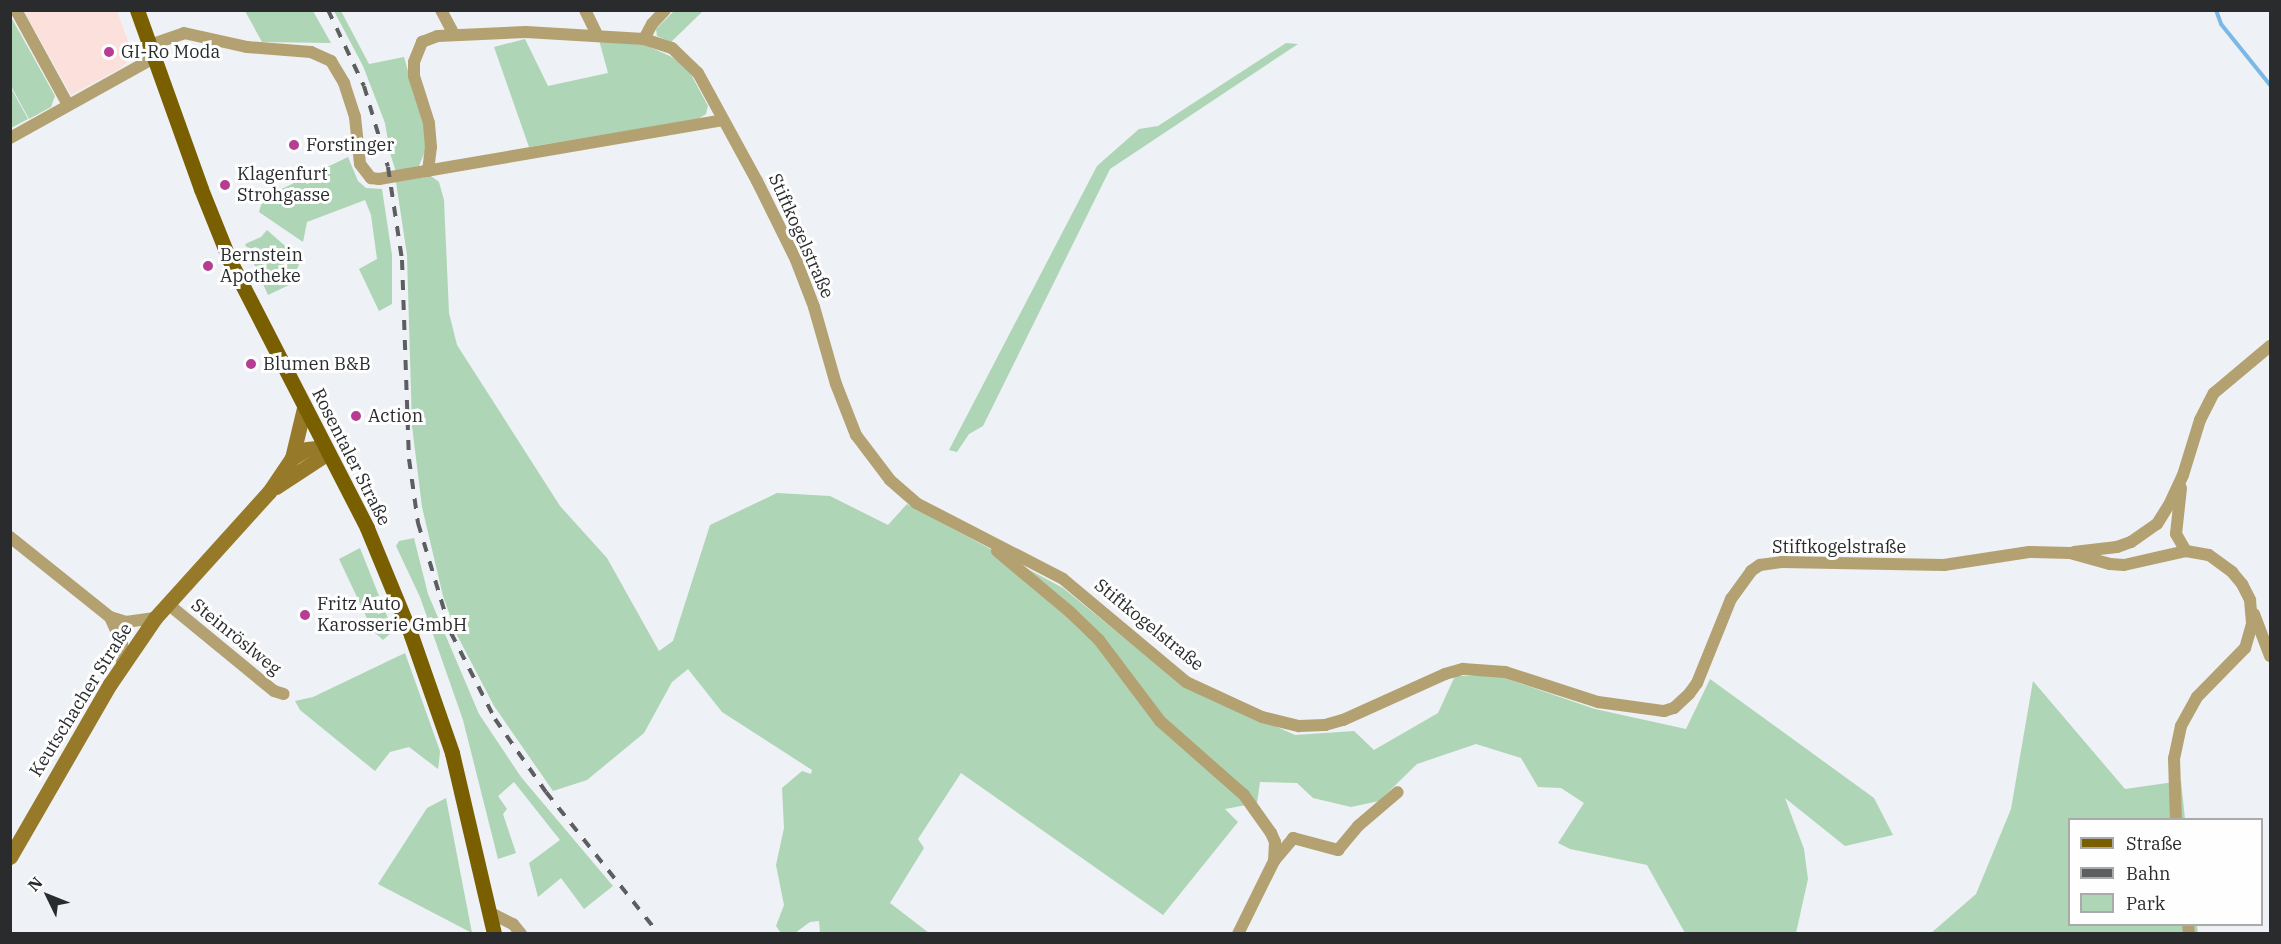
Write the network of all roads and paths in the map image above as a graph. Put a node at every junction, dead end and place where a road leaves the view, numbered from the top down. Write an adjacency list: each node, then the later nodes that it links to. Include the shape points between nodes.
1 (16, 10): 10 (street)
2 (137, 10): 9 (main road, Rosentaler Straße)
3 (441, 10): 6 (street)
4 (585, 10): 7 (street)
5 (665, 10): 8 (street)
6 (454, 34): 7 (street, Stiftkogelstraße); 13 (street, Stiftkogelstraße, via 422,42 414,62 414,76 430,133)
7 (597, 35): 8 (street, Stiftkogelstraße)
8 (644, 39): 11 (street, Stiftkogelstraße, via 672,48 685,58 698,73)
9 (152, 51): 10 (street); 13 (street, via 184,33 247,46 301,50 322,57 331,61 344,82 365,173 379,179); 15 (main road, Rosentaler Straße, via 230,261)
10 (68, 105): 12 (street)
11 (723, 120): 13 (street); 21 (street, Stiftkogelstraße, via 796,260 856,435 890,480 916,503)
12 (10, 138)
13 (428, 171)
14 (2271, 346): 18 (street, via 2214,393 2200,420)
15 (304, 408): 16 (main road, Rosentaler Straße); 17 (main road)
16 (328, 453): 17 (main road, via 307,449); 19 (main road); 38 (main road, Rosentaler Straße, via 367,528 432,691 452,753)
17 (292, 458): 19 (main road)
18 (2183, 475): 22 (street, via 2176,534); 23 (street, via 2164,515 2142,536 2117,547)
19 (269, 492): 24 (main road, Keutschacher Straße)
20 (10, 537): 27 (street)
21 (982, 538): 23 (street, Stiftkogelstraße, via 1063,579 1186,682 1262,717 1299,726 1343,720 1463,669 1505,672 1598,702 1664,711 1674,708 1697,682 1731,599 1760,565 1944,565 2015,552); 34 (street, via 1099,640 1160,721 1244,795)
22 (2186, 551): 23 (street, Stiftkogelstraße, via 2124,565); 25 (street, Stiftkogelstraße, via 2209,555 2232,572)
23 (2070, 553)
24 (168, 604): 26 (main road, Keutschacher Straße); 31 (street, Steinröslweg, via 274,691)
25 (2253, 610): 29 (street, Stiftkogelstraße); 33 (street, via 2245,648 2197,697 2181,726 2174,758)
26 (155, 618): 27 (street); 28 (main road, Keutschacher Straße)
27 (117, 622): 28 (street, via 131,639); 30 (street)
28 (140, 638): 30 (main road, Keutschacher Straße)
29 (2271, 656)
30 (122, 665): 36 (main road, Keutschacher Straße)
31 (284, 694)
32 (1398, 792): 35 (street, via 1358,826 1338,850)
33 (2176, 818)
34 (1271, 833): 35 (street); 37 (street, via 1275,842)
35 (1293, 838): 37 (street)
36 (10, 857)
37 (1274, 861): 41 (street)
38 (489, 912): 39 (street); 40 (main road, Rosentaler Straße)
39 (517, 929)
40 (494, 933)
41 (1238, 933)

